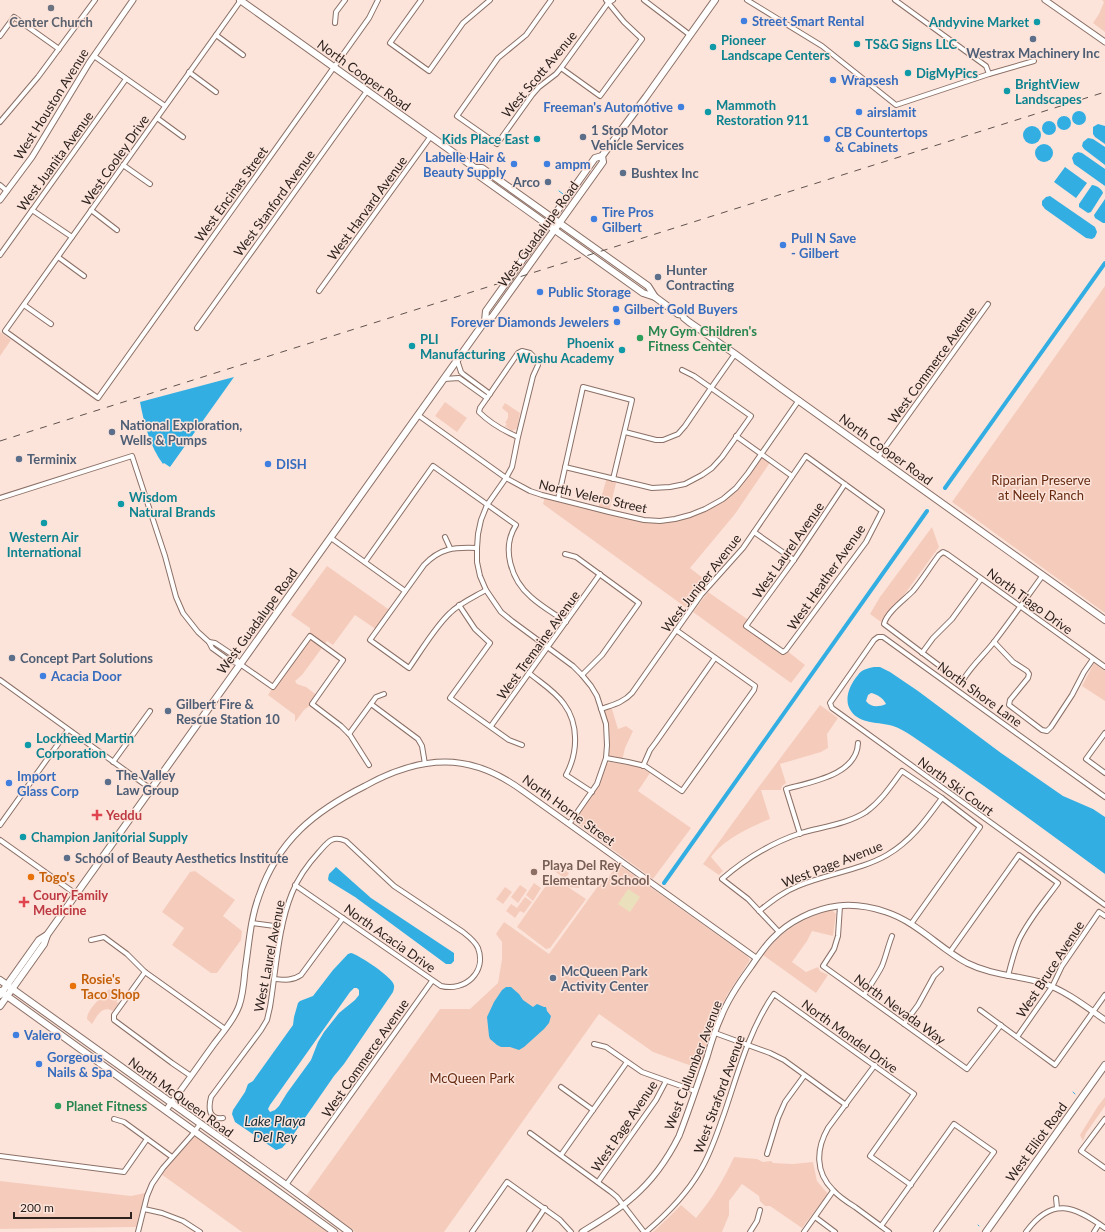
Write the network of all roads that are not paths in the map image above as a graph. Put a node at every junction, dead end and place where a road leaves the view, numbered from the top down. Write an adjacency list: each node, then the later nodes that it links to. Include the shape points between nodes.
1 (95, 0): 21 (street)
2 (133, 0): 23 (street, West Houston Avenue)
3 (240, 0): 17 (street, West Cooley Drive); 26 (main road, North Cooper Road)
4 (344, 0): 16 (street, via 336,12)
5 (378, 0): 26 (street, West Encinas Street, via 369,18)
6 (422, 0): 7 (street, via 390,43 429,71 463,23)
7 (490, 0)
8 (551, 0): 27 (street, West Scott Avenue, via 526,35 498,58 457,116 497,144 532,95)
9 (613, 0): 15 (street, West Scott Avenue)
10 (644, 0): 18 (street)
11 (715, 0): 18 (main road, West Guadalupe Road)
12 (746, 0): 30 (street, via 822,46 896,105)
13 (894, 0): 25 (street)
14 (1045, 0): 20 (street)
15 (607, 2): 27 (street, West Scott Avenue); 27 (street, via 642,39 600,96)
16 (335, 23)
17 (216, 35): 22 (street); 29 (street, West Cooley Drive)
18 (690, 35): 39 (main road, West Guadalupe Road)
19 (0, 36): 21 (street, via 14,17)
20 (1105, 42)
21 (59, 49): 36 (street)
22 (243, 55)
23 (94, 56): 31 (street); 44 (street, West Houston Avenue, via 32,157)
24 (1034, 61): 28 (street)
25 (986, 66): 28 (street); 30 (street)
26 (334, 67): 32 (main road, North Cooper Road); 64 (street, West Encinas Street, via 98,398)
27 (561, 68)
28 (1000, 71): 30 (street)
29 (189, 72): 33 (street); 34 (street, West Cooley Drive)
30 (989, 74)
31 (126, 79): 34 (street); 46 (street, West Juanita Avenue)
32 (367, 91): 37 (main road, North Cooper Road); 63 (street, West Stanford Avenue)
33 (216, 92)
34 (165, 106): 35 (street, West Cooley Drive)
35 (157, 118): 38 (street); 40 (street, West Cooley Drive)
36 (0, 122)
37 (431, 136): 41 (main road, North Cooper Road); 57 (street, West Harvard Avenue)
38 (183, 137)
39 (602, 156): 48 (main road, West Guadalupe Road, via 595,158); 49 (main road, West Guadalupe Road, via 604,162)
40 (123, 165): 42 (street); 47 (street, West Cooley Drive)
41 (475, 168): 48 (main road, North Cooper Road, via 482,168); 50 (main road, North Cooper Road, via 478,175)
42 (150, 184)
43 (0, 185): 44 (street)
44 (7, 191): 45 (street, West Houston Avenue)
45 (0, 200)
46 (32, 210): 53 (street); 54 (street, West Juanita Avenue)
47 (91, 210): 51 (street); 53 (street, West Cooley Drive)
48 (553, 217): 49 (main road, North Cooper Road); 50 (main road, West Guadalupe Road)
49 (560, 222): 52 (main road, West Guadalupe Road); 58 (main road, North Cooper Road, via 648,286)
50 (548, 224): 52 (main road, North Cooper Road); 61 (main road, West Guadalupe Road, via 486,311)
51 (117, 230)
52 (555, 230): 58 (main road, North Cooper Road, via 643,293); 61 (main road, West Guadalupe Road, via 492,317)
53 (72, 237): 55 (street, West Cooley Drive)
54 (0, 255)
55 (58, 257): 56 (street); 59 (street, West Cooley Drive)
56 (84, 276)
57 (319, 291)
58 (655, 297): 65 (main road, North Cooper Road, via 678,314 684,314 684,318)
59 (24, 304): 62 (street); 64 (street, West Cooley Drive)
60 (988, 304): 78 (street, West Commerce Avenue)
61 (485, 321): 66 (main road, West Guadalupe Road)
62 (51, 324)
63 (197, 328)
64 (5, 331)
65 (735, 354): 69 (street); 72 (main road, North Cooper Road)
66 (458, 360): 68 (main road, West Guadalupe Road); 70 (street, via 461,372)
67 (682, 370): 69 (street)
68 (444, 379): 71 (street, via 459,378); 73 (main road, West Guadalupe Road)
69 (711, 388): 74 (street, via 678,434 656,440); 75 (street, via 751,416)
70 (490, 394): 71 (street); 76 (street, via 518,353 530,353 538,361)
71 (487, 398): 76 (street, via 479,412 505,432)
72 (799, 400): 77 (street, North Velero Street); 78 (main road, North Cooper Road)
73 (418, 415): 81 (street, North Velero Street); 89 (main road, West Guadalupe Road)
74 (625, 432): 79 (street, via 632,400 583,388); 82 (street)
75 (736, 436): 77 (street); 82 (street, via 712,468 685,484 652,488)
76 (518, 437): 81 (street, via 512,467)
77 (761, 454): 80 (street); 85 (street, North Velero Street, via 740,483 723,499 704,510 675,519 644,520)
78 (878, 457): 96 (main road, North Cooper Road)
79 (565, 466): 82 (street); 85 (street)
80 (792, 476): 83 (street, West Juniper Avenue, via 806,456); 87 (street, West Juniper Avenue)
81 (506, 478): 85 (street, North Velero Street, via 530,491); 86 (street)
82 (613, 478)
83 (845, 484): 93 (street, West Laurel Avenue); 104 (street, West Heather Avenue, via 882,511 866,542 786,650 783,652)
84 (0, 498): 111 (street, via 132,456 183,613 212,648 230,661)
85 (558, 499)
86 (487, 505): 91 (street, via 481,520); 94 (street, via 433,466); 103 (street, via 516,525 509,541 509,552 511,566 523,589)
87 (754, 532): 93 (street); 105 (street, West Juniper Avenue, via 704,591)
88 (445, 537): 90 (street)
89 (331, 538): 94 (street); 111 (main road, West Guadalupe Road)
90 (450, 548): 91 (street); 99 (street, via 431,558)
91 (477, 548): 98 (street, via 480,576)
92 (565, 554): 95 (street, via 576,556)
93 (794, 560): 104 (street, West Laurel Avenue)
94 (365, 562): 99 (street)
95 (600, 574): 103 (street, West Tremaine Avenue); 115 (street, via 639,603 602,655)
96 (1043, 575): 101 (street); 102 (main road, North Cooper Road)
97 (981, 579): 101 (street, North Tiago Drive); 108 (street, via 956,614); 108 (street, North Tiago Drive, via 943,552 913,591 885,621 884,624)
98 (486, 590): 100 (street); 107 (street, via 501,612)
99 (405, 591): 100 (street, via 370,640 409,668 441,622)
100 (459, 605): 121 (street, via 475,629 490,643 450,698)
101 (1020, 606): 106 (street); 110 (street, North Tiago Drive)
102 (1105, 620)
103 (566, 622): 107 (street, West Tremaine Avenue)
104 (746, 626)
105 (676, 630): 109 (street); 119 (street, West Juniper Avenue, via 628,698)
106 (994, 642): 108 (street, via 972,665 963,680 957,679); 110 (street, via 1029,674 1009,705 1047,731)
107 (548, 647): 114 (street, West Tremaine Avenue); 115 (street)
108 (922, 653)
109 (715, 658): 131 (street, via 650,750); 131 (street, via 755,686 754,690 682,791)
110 (1094, 659): 112 (street, North Tiago Drive)
111 (240, 664): 124 (street, via 273,687 310,636 343,660 312,704); 133 (main road, West Guadalupe Road)
112 (1105, 667)
113 (852, 671): 135 (street, North Shore Lane, via 874,640 883,637); 143 (street, North Ski Court, via 831,701 832,708)
114 (529, 673): 121 (street, West Tremaine Avenue); 134 (street, via 565,704 574,726 575,740 571,766 566,775)
115 (582, 675): 119 (street, via 597,696)
116 (0, 680): 122 (street)
117 (384, 694): 118 (street, via 376,697)
118 (371, 704): 124 (street); 129 (street, via 418,738)
119 (601, 709): 127 (street, via 606,724)
120 (150, 711): 128 (street)
121 (491, 726): 126 (street, via 509,740)
122 (68, 730): 128 (street); 138 (street)
123 (1105, 733): 132 (street, via 1086,759)
124 (349, 734): 130 (street)
125 (858, 743): 139 (street, via 858,750 853,758 836,774 786,789)
126 (522, 745)
127 (606, 758): 131 (street); 134 (street)
128 (113, 762): 133 (street)
129 (425, 764): 137 (street, North Horne Street, via 467,764 494,773); 148 (street, via 388,774 343,797 308,821 274,863 259,895)
130 (369, 765)
131 (643, 766)
132 (1105, 773)
133 (151, 789): 142 (main road, West Guadalupe Road)
134 (592, 792): 137 (street)
135 (1105, 797)
136 (942, 798): 139 (street, via 902,771 877,804 864,813); 145 (street, West Page Avenue, via 906,842 887,855 870,863 799,885 782,893); 149 (street, via 980,827)
137 (569, 824): 155 (street, North Horne Street)
138 (0, 825)
139 (800, 834): 145 (street, via 756,853 722,879)
140 (0, 840): 142 (street)
141 (295, 885): 147 (street, North Acacia Drive); 150 (street, West Laurel Avenue); 158 (street, West Laurel Avenue, via 328,843 335,838 346,841 394,886 472,939 477,946 480,960)
142 (76, 894): 163 (main road, West Guadalupe Road, via 47,935 39,940)
143 (1105, 905)
144 (840, 906): 149 (street, West Cullumber Avenue, via 874,908); 151 (street, West Cullumber Avenue, via 808,915); 167 (street, North Nevada Way, via 838,936 834,949 823,966)
145 (760, 911): 151 (street)
146 (1105, 916): 164 (street, West Bruce Avenue, via 1099,912 1062,966)
147 (343, 918): 160 (street, via 301,975 295,979); 162 (street, North Acacia Drive)
148 (252, 923): 150 (street); 175 (street, via 241,998 235,1014)
149 (911, 924): 154 (street, West Cullumber Avenue)
150 (282, 927): 160 (street, West Laurel Avenue)
151 (779, 932): 155 (street, West Cullumber Avenue)
152 (892, 936): 167 (street, via 882,966)
153 (91, 940): 157 (street, via 104,937 127,954)
154 (950, 952): 159 (street, West Cullumber Avenue, via 975,967); 159 (street, via 1019,854 1058,883 1019,939)
155 (756, 958): 176 (street, West Cullumber Avenue, via 726,1005)
156 (941, 969): 173 (street)
157 (144, 972): 175 (street); 186 (street, via 114,1015 114,1020)
158 (474, 975): 162 (street, North Acacia Drive, via 464,984 449,988)
159 (1008, 976): 164 (street, West Cullumber Avenue)
160 (275, 979): 195 (street, West Laurel Avenue, via 267,1020 211,1097 210,1112 217,1119)
161 (0, 980): 163 (main road, North McQueen Road)
162 (432, 981): 208 (street, West Commerce Avenue)
163 (10, 987): 165 (main road, West Guadalupe Road); 181 (main road, North McQueen Road)
164 (1052, 987): 171 (street, West Cullumber Avenue); 177 (street, West Bruce Avenue)
165 (2, 993): 169 (main road, West Guadalupe Road); 180 (main road, North McQueen Road)
166 (774, 994): 179 (street, West Straford Avenue, via 760,1016); 183 (street, North Mondel Drive)
167 (864, 995): 173 (street, North Nevada Way)
168 (1105, 995): 171 (street)
169 (0, 1006)
170 (980, 1010): 174 (street)
171 (1093, 1012): 172 (street, West Cullumber Avenue); 177 (street, via 1055,1065)
172 (1105, 1020)
173 (904, 1024): 185 (street, North Nevada Way)
174 (1000, 1025): 177 (street); 185 (street, West Bruce Avenue)
175 (225, 1029): 186 (street)
176 (715, 1034): 179 (street); 190 (street, West Cullumber Avenue)
177 (1017, 1037)
178 (594, 1044): 182 (street, via 606,1047)
179 (748, 1044): 187 (street, via 784,1060); 231 (street, West Straford Avenue, via 719,1128 700,1171 675,1206)
180 (78, 1047): 181 (main road, via 82,1044); 193 (main road, North McQueen Road)
181 (98, 1050): 191 (main road, North McQueen Road)
182 (627, 1062): 188 (street, via 642,1072); 194 (street)
183 (875, 1065): 192 (street); 209 (street, North Mondel Drive, via 914,1094 870,1156)
184 (1105, 1065): 237 (main road, West Elliot Road)
185 (967, 1069)
186 (192, 1076): 191 (street)
187 (804, 1076): 192 (street); 202 (street, via 785,1102)
188 (666, 1080): 190 (street); 207 (street, West Page Avenue, via 656,1100)
189 (561, 1087): 194 (street)
190 (695, 1091): 212 (street, West Cullumber Avenue, via 670,1153 648,1183)
191 (171, 1103): 193 (street); 198 (main road, North McQueen Road)
192 (846, 1105): 210 (street, via 823,1137 820,1147 819,1158 823,1175)
193 (166, 1110): 199 (main road, North McQueen Road)
194 (593, 1110): 203 (street)
195 (223, 1118)
196 (114, 1119): 201 (street, via 124,1122)
197 (1105, 1119): 206 (street, via 1081,1151)
198 (200, 1124): 199 (street); 208 (main road, North McQueen Road)
199 (194, 1131): 205 (street); 218 (main road, North McQueen Road)
200 (530, 1133): 203 (street)
201 (147, 1139): 204 (street, via 124,1172); 205 (street)
202 (767, 1154)
203 (561, 1155): 207 (street)
204 (0, 1156)
205 (172, 1157): 216 (street, via 152,1184)
206 (1105, 1168)
207 (598, 1182): 212 (street)
208 (286, 1185): 213 (main road, North McQueen Road)
209 (911, 1185): 221 (street); 236 (street, via 954,1124 994,1152)
210 (833, 1191): 219 (street); 221 (street)
211 (1056, 1198): 215 (street)
212 (623, 1205): 230 (street, West Cullumber Avenue); 231 (street)
213 (316, 1207): 218 (main road); 226 (main road, North McQueen Road)
214 (545, 1208): 227 (street, via 508,1182); 228 (street); 229 (street)
215 (1057, 1208): 220 (street, via 1081,1212); 238 (street, via 1040,1216)
216 (144, 1209): 223 (street); 224 (street, via 183,1220)
217 (760, 1210): 232 (street)
218 (310, 1214): 225 (main road, North McQueen Road)
219 (815, 1217): 233 (street); 234 (street)
220 (1099, 1224): 222 (street); 239 (street)
221 (882, 1226): 235 (street)
222 (1105, 1228)
223 (138, 1232)
224 (200, 1232)
225 (334, 1232)
226 (349, 1232)
227 (472, 1232)
228 (528, 1232)
229 (571, 1232)
230 (582, 1232)
231 (645, 1232)
232 (750, 1232)
233 (804, 1232)
234 (835, 1232)
235 (889, 1232)
236 (936, 1232)
237 (986, 1232)
238 (1026, 1232)
239 (1094, 1232)

